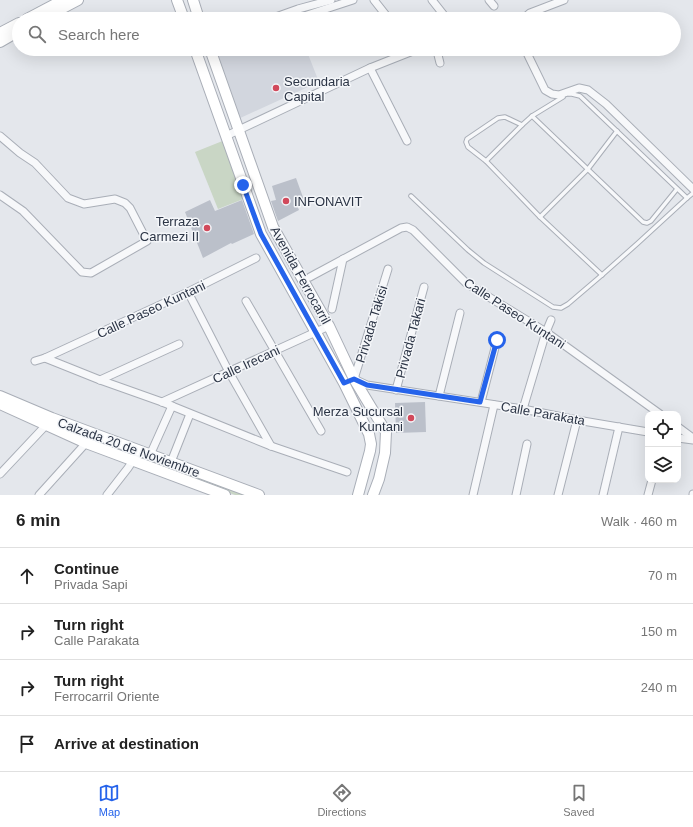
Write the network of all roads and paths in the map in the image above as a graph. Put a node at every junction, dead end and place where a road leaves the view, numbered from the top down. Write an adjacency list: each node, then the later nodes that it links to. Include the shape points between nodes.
1 (63, 0): 10 (main road)
2 (78, 0): 11 (main road)
3 (177, 0): 12 (main road)
4 (193, 0): 13 (main road)
5 (331, 0): 14 (street)
6 (353, 0): 15 (street)
7 (374, 0): 16 (street)
8 (432, 0): 17 (street)
9 (564, 0): 18 (street)
10 (40, 12)
11 (55, 12)
12 (181, 12)
13 (197, 12)
14 (305, 12)
15 (309, 12)
16 (383, 12)
17 (441, 12)
18 (533, 12)
19 (12, 27): 20 (main road)
20 (0, 33)
21 (12, 35): 22 (main road)
22 (0, 42)
23 (197, 56): 35 (main road)
24 (214, 56): 32 (main road, Avenida Ferrocarril)
25 (400, 56): 29 (street)
26 (438, 56): 28 (street)
27 (529, 56): 42 (street, via 546,90 559,95 579,88 588,90 606,104)
28 (440, 63)
29 (370, 68): 32 (street); 36 (street)
30 (532, 116): 31 (lane); 33 (lane, via 565,95 572,94 580,96); 38 (lane)
31 (522, 125): 37 (lane); 37 (lane, via 505,117 498,118 467,139 468,147)
32 (239, 130): 35 (street); 39 (main road, Avenida Ferrocarril)
33 (617, 132): 38 (lane); 41 (lane)
34 (0, 136): 44 (street, via 35,163 68,198 84,204 115,199 125,203 147,241 90,273 82,272 23,211)
35 (226, 136): 40 (main road)
36 (407, 141)
37 (486, 162): 47 (lane)
38 (588, 169): 41 (lane, via 647,223); 47 (lane)
39 (257, 181): 40 (main road); 48 (main road, Avenida Ferrocarril, via 273,227)
40 (243, 185): 49 (main road, via 261,234)
41 (677, 189): 46 (lane)
42 (693, 189)
43 (693, 193): 46 (lane)
44 (0, 195)
45 (411, 196): 53 (lane, via 468,250 554,307 560,308 568,304)
46 (687, 198): 53 (lane)
47 (540, 217): 53 (lane)
48 (284, 247): 49 (main road); 61 (main road, Avenida Ferrocarril)
49 (271, 252): 62 (main road)
50 (256, 258): 56 (street, Calle Paseo Kuntani)
51 (343, 259): 54 (street, Calle Paseo Kuntani); 58 (street); 63 (street, Calle Paseo Kuntani, via 407,227 466,283)
52 (388, 269): 70 (street, Privada Takisi)
53 (602, 275)
54 (310, 277)
55 (424, 287): 73 (street, Privada Takari)
56 (188, 292): 67 (street, Calle Paseo Kuntani); 69 (street)
57 (246, 300): 66 (street)
58 (332, 308)
59 (460, 313): 75 (street)
60 (551, 320): 63 (street)
61 (329, 326): 62 (street, Calle Irecani); 70 (main road, Avenida Ferrocarril)
62 (315, 332): 66 (street, Calle Irecani); 72 (main road)
63 (546, 332): 81 (street); 82 (street, Calle Paseo Kuntani)
64 (497, 340): 77 (street)
65 (179, 344): 71 (street)
66 (275, 351): 69 (street, Calle Irecani); 88 (street)
67 (45, 358): 68 (street, Calle Paseo Kuntani); 71 (street)
68 (35, 361)
69 (229, 372): 76 (street, Calle Irecani); 94 (street)
70 (354, 379): 72 (street); 73 (street, Calle Parakata, via 367,385); 102 (main road, Avenida Ferrocarril, via 386,432 385,453)
71 (100, 380): 76 (street)
72 (344, 383): 101 (main road, via 370,434 371,444)
73 (396, 390): 75 (street, Calle Parakata)
74 (0, 396): 85 (main road, Calzada 20 de Noviembre)
75 (439, 396): 77 (street, Calle Parakata)
76 (162, 402): 80 (street)
77 (480, 402): 79 (street, Calle Parakata)
78 (0, 404): 85 (main road, Calzada 20 de Noviembre)
79 (494, 405): 81 (street, Calle Parakata); 110 (street)
80 (172, 406): 83 (street); 96 (street)
81 (523, 408): 84 (street, Calle Parakata)
82 (656, 411)
83 (190, 414): 94 (street); 98 (street)
84 (577, 420): 86 (street, Calle Parakata); 112 (street)
85 (49, 422): 92 (main road, Calzada 20 de Noviembre); 95 (main road, Calzada 20 de Noviembre); 99 (street)
86 (619, 427): 89 (street, Calle Parakata); 113 (street)
87 (681, 429): 91 (street)
88 (321, 431)
89 (645, 431)
90 (681, 438): 91 (street)
91 (693, 439)
92 (86, 443): 97 (main road, Calzada 20 de Noviembre); 105 (street)
93 (527, 444): 111 (street)
94 (271, 446): 100 (street)
95 (140, 450): 96 (main road, Calzada 20 de Noviembre); 97 (street)
96 (150, 454): 98 (main road, Calzada 20 de Noviembre)
97 (133, 462): 104 (street); 106 (main road, Calzada 20 de Noviembre)
98 (171, 462): 107 (main road, Calzada 20 de Noviembre)
99 (1, 470)
100 (347, 472)
101 (363, 475): 102 (main road); 108 (main road)
102 (378, 479): 109 (main road, Avenida Ferrocarril)
103 (651, 483): 114 (street)
104 (109, 494)
105 (39, 495)
106 (225, 495)
107 (260, 495)
108 (358, 495)
109 (372, 495)
110 (473, 495)
111 (516, 495)
112 (558, 495)
113 (603, 495)
114 (648, 495)

